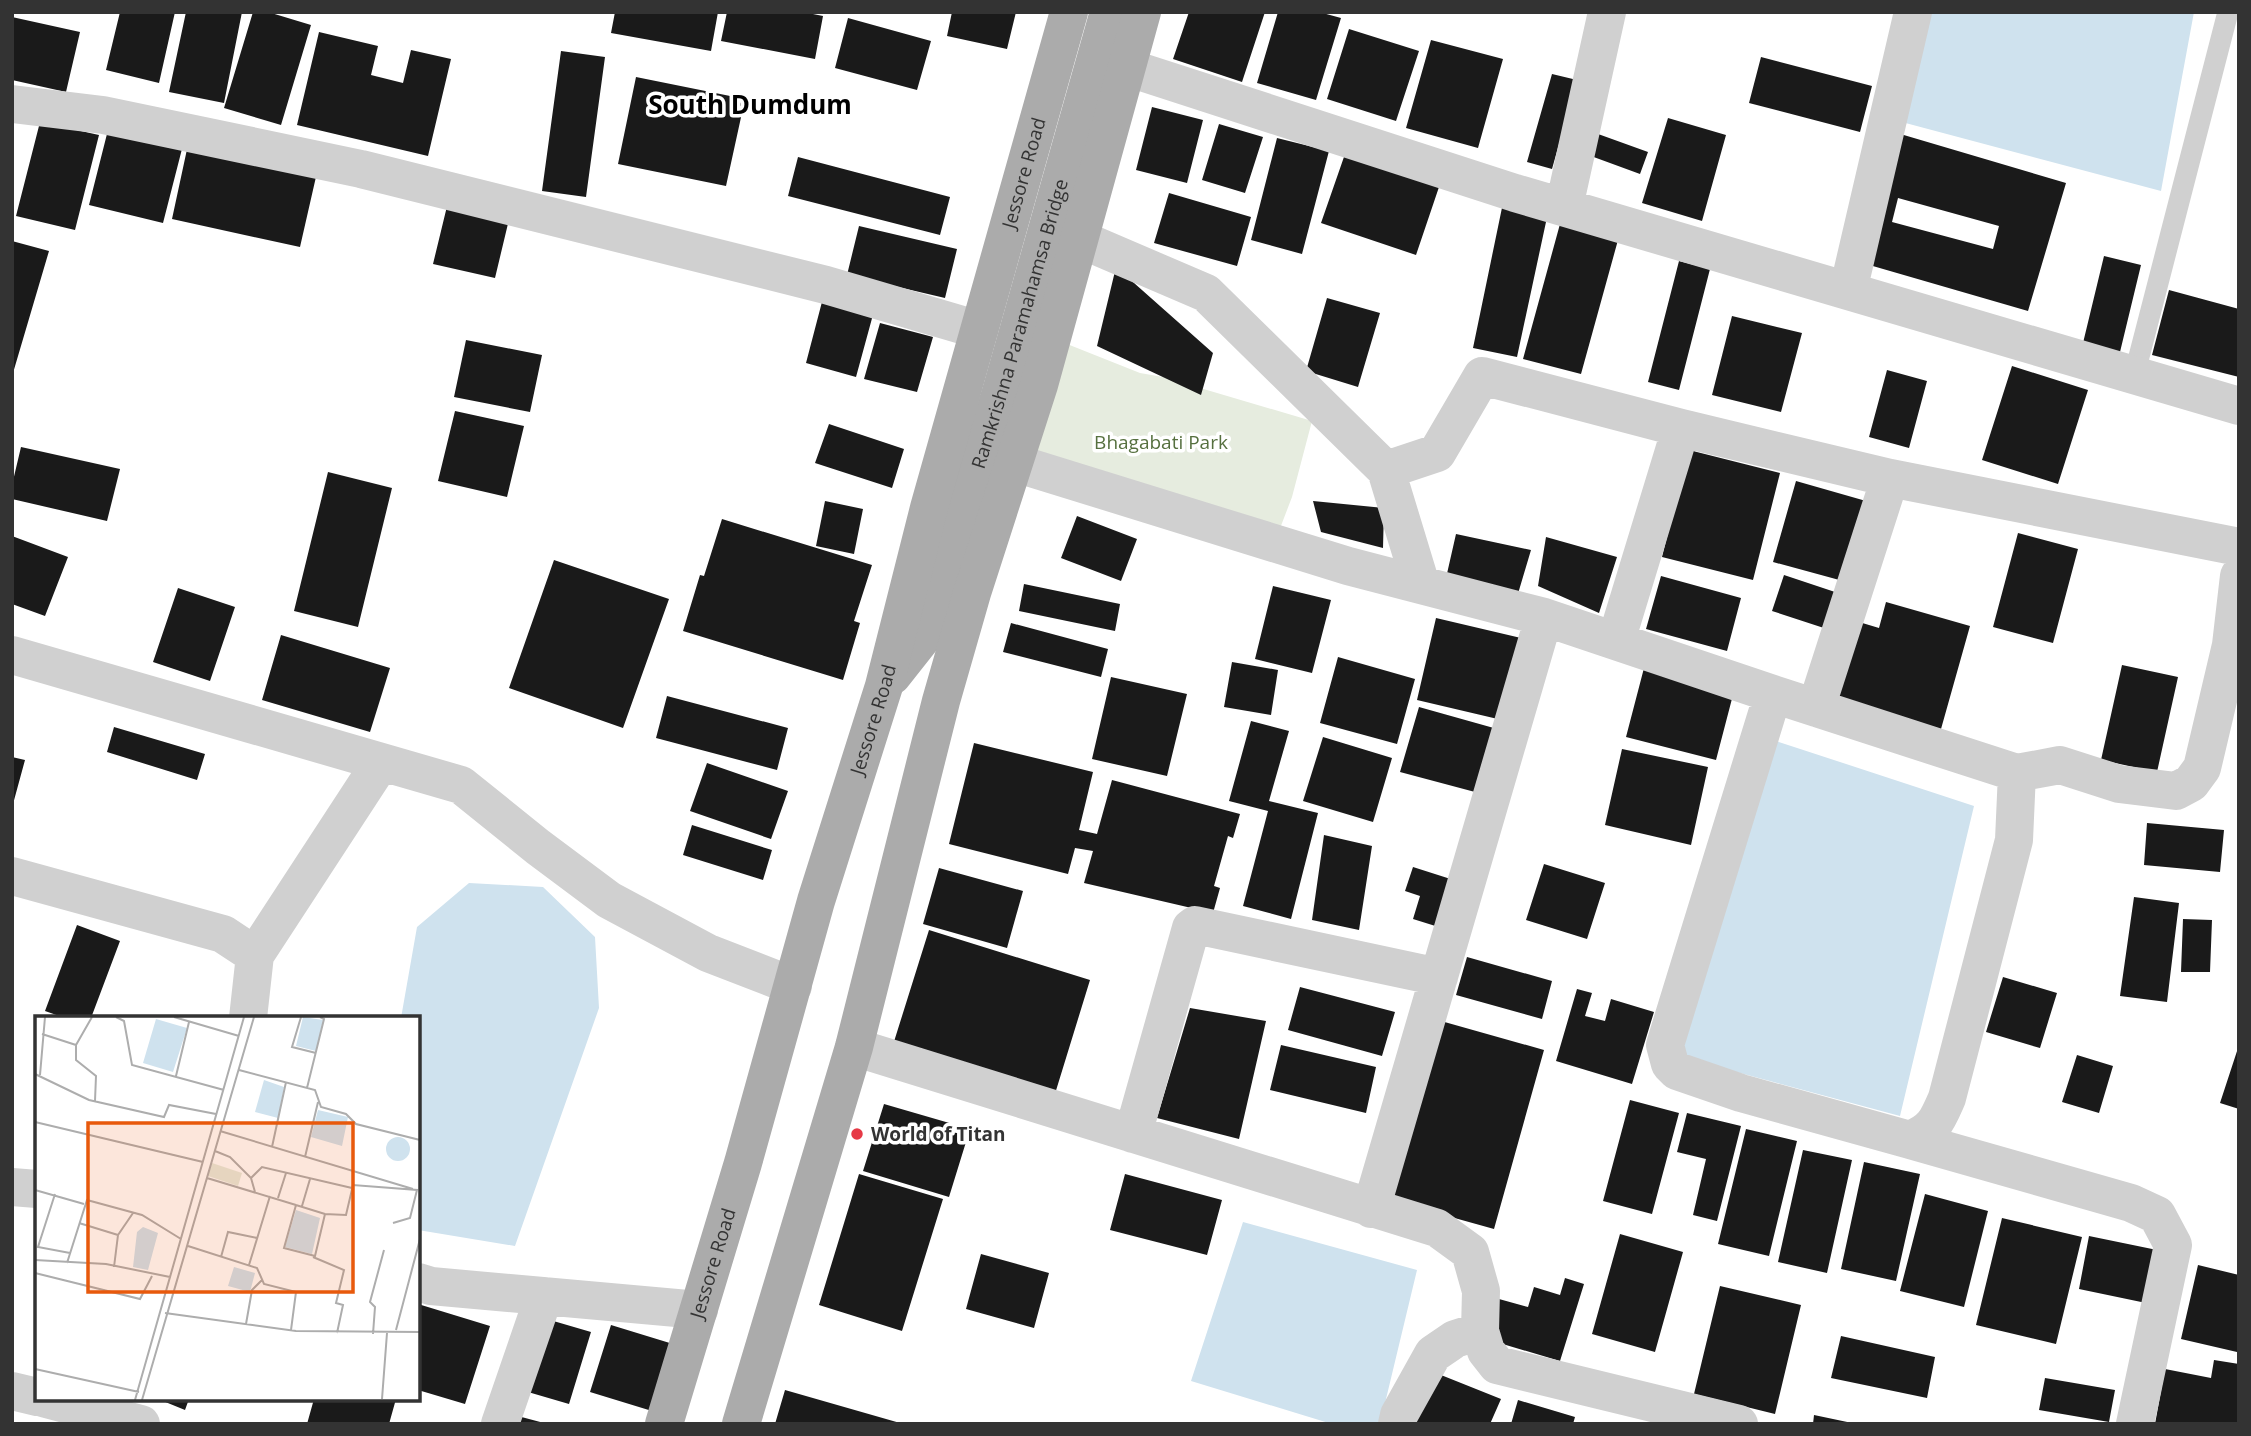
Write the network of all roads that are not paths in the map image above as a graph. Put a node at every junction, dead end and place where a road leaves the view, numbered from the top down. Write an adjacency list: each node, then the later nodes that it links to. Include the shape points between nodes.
1 (1069, 12): 12 (main road, Jessore Road)
2 (1108, 12): 23 (main road, Ramkrishna Paramahamsa Bridge, via 1001,392)
3 (1142, 12): 7 (main road)
4 (1607, 12): 9 (street)
5 (1913, 12): 11 (street)
6 (2228, 12): 13 (lane)
7 (1126, 67): 9 (street); 10 (main road)
8 (12, 104): 12 (street, via 103,115 362,169 826,285)
9 (1564, 207): 11 (street)
10 (1080, 239): 16 (main road); 17 (street, via 1206,293)
11 (1848, 291): 13 (street)
12 (979, 330): 26 (main road, Jessore Road)
13 (2134, 376): 14 (street)
14 (2239, 406)
15 (1681, 428): 17 (street, via 1482,376 1437,453); 18 (street); 24 (street)
16 (1015, 463): 21 (street); 28 (main road)
17 (1386, 470): 21 (street)
18 (1890, 478): 19 (street); 29 (street)
19 (2239, 547)
20 (2239, 576): 31 (street, via 2231,645 2202,768 2192,783 2176,791 2130,786 2060,765)
21 (1421, 585): 22 (street)
22 (1544, 617): 24 (street); 34 (street)
23 (926, 634): 26 (main road); 28 (main road)
24 (1615, 641): 27 (street)
25 (12, 655): 30 (street)
26 (884, 686): 35 (main road, Jessore Road)
27 (1773, 694): 29 (street); 39 (street, via 1665,1045 1667,1056 1677,1071)
28 (941, 701): 37 (main road)
29 (1816, 708): 31 (street)
30 (381, 762): 33 (street); 35 (street, via 461,785 610,900 708,953)
31 (2017, 773): 39 (street, via 2014,840 1948,1098 1927,1133)
32 (12, 876): 33 (street, via 223,934)
33 (255, 955): 36 (street)
34 (1439, 977): 38 (street, via 1195,925); 42 (street)
35 (793, 986): 45 (main road, Jessore Road)
36 (248, 1016)
37 (854, 1047): 38 (street); 53 (main road)
38 (1133, 1134): 42 (street)
39 (1910, 1140): 56 (street, via 2131,1203 2157,1216 2173,1245)
40 (12, 1187): 41 (street)
41 (35, 1189)
42 (1371, 1209): 46 (street, via 1437,1228 1470,1252 1481,1292)
43 (420, 1283): 44 (street)
44 (544, 1296): 45 (street); 51 (street)
45 (699, 1310): 52 (main road, Jessore Road)
46 (1480, 1331): 54 (street, via 1455,1339 1433,1354); 55 (street, via 1486,1351 1497,1365)
47 (12, 1391): 48 (street)
48 (35, 1397)
49 (54, 1401): 50 (street)
50 (141, 1424)
51 (500, 1424)
52 (664, 1424)
53 (741, 1424)
54 (1397, 1424)
55 (1739, 1424)
56 (2135, 1424)

